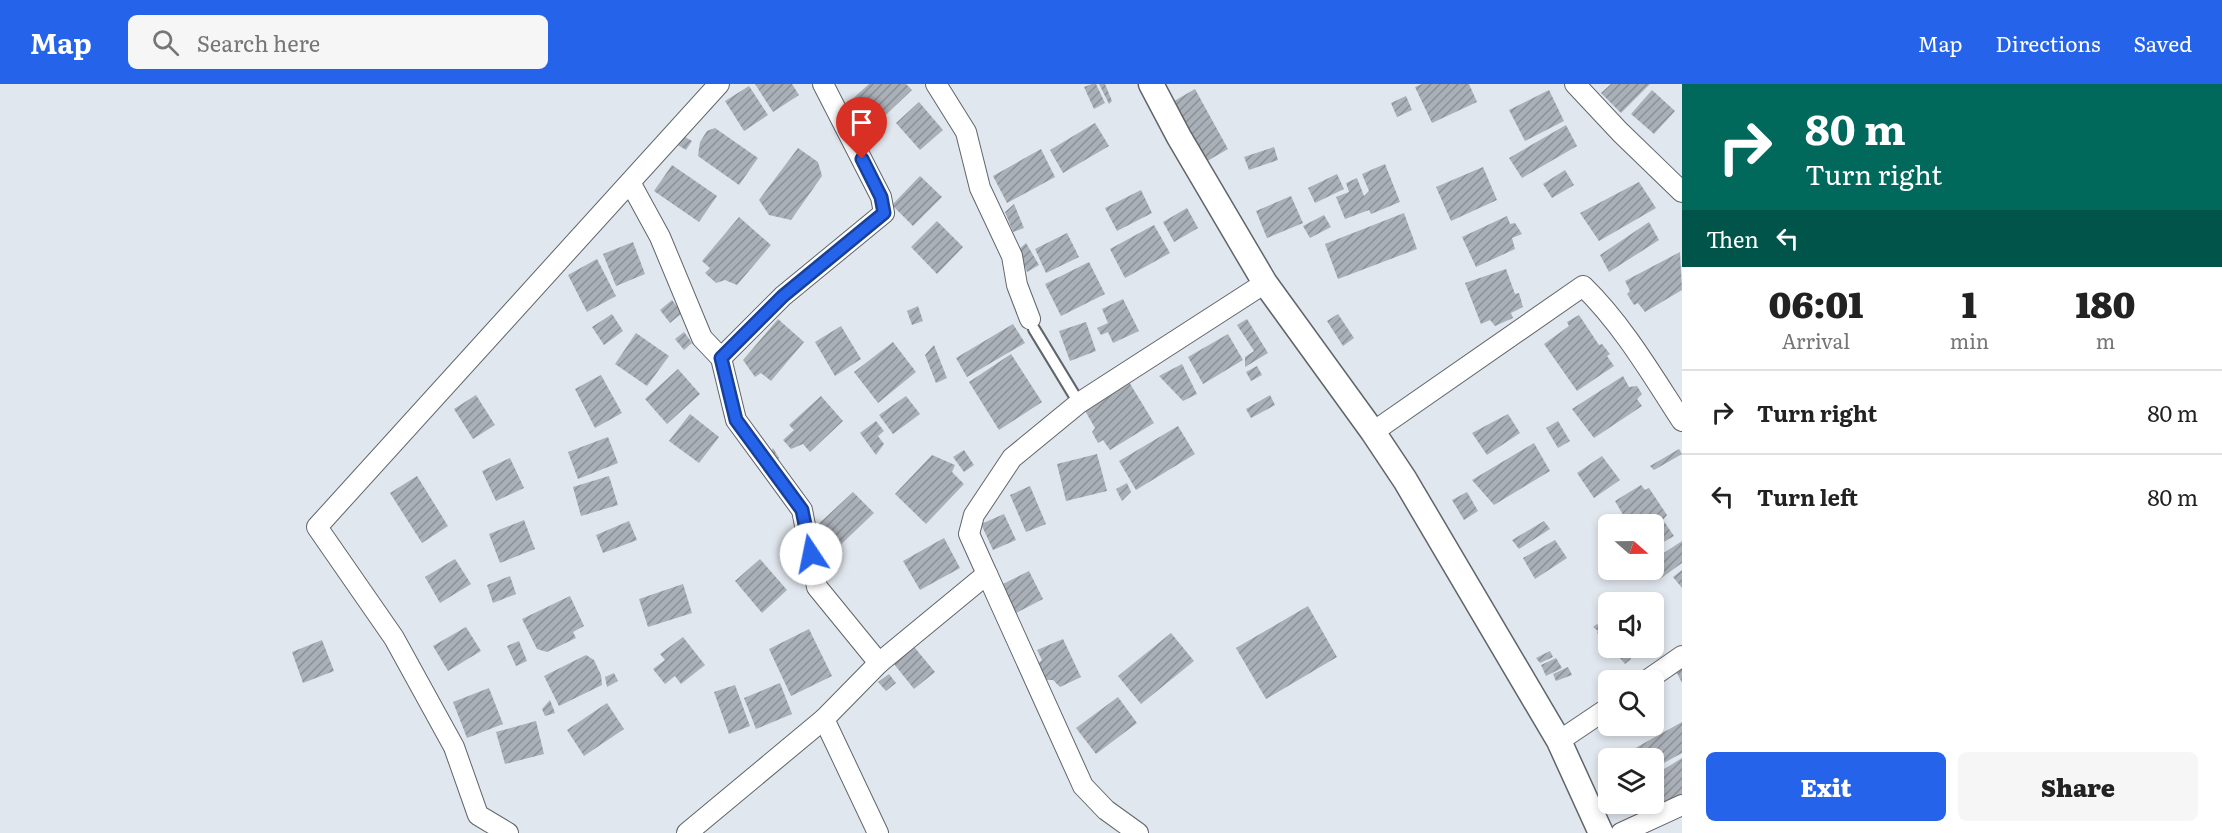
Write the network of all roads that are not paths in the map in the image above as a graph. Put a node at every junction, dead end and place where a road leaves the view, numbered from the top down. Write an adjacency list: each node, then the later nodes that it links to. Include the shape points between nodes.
1 (719, 84): 6 (street)
2 (823, 84): 10 (street, via 881,197 884,213 783,296)
3 (936, 84): 9 (street, via 966,132 980,188 1012,256 1017,285)
4 (1151, 84): 8 (street)
5 (1575, 84): 7 (street)
6 (631, 184): 10 (street, via 660,237 702,338); 22 (street, via 317,528 394,638 454,747 478,814)
7 (1682, 192)
8 (1265, 283): 11 (street); 13 (street)
9 (1032, 324): 11 (lane)
10 (721, 358): 16 (street, via 736,420 802,510 818,587)
11 (1079, 403): 14 (street, via 1012,458 974,515 969,534)
12 (1682, 421): 13 (street, via 1647,366 1583,286)
13 (1373, 432): 20 (street)
14 (987, 574): 16 (street); 25 (street, via 1083,786 1106,810)
15 (1682, 656): 17 (street)
16 (879, 663): 19 (street)
17 (1662, 670)
18 (1598, 715): 20 (street)
19 (824, 719): 23 (street); 24 (street)
20 (1559, 741): 26 (street)
21 (1682, 805): 27 (street)
22 (508, 833)
23 (687, 833)
24 (878, 833)
25 (1138, 833)
26 (1601, 833)
27 (1622, 833)

